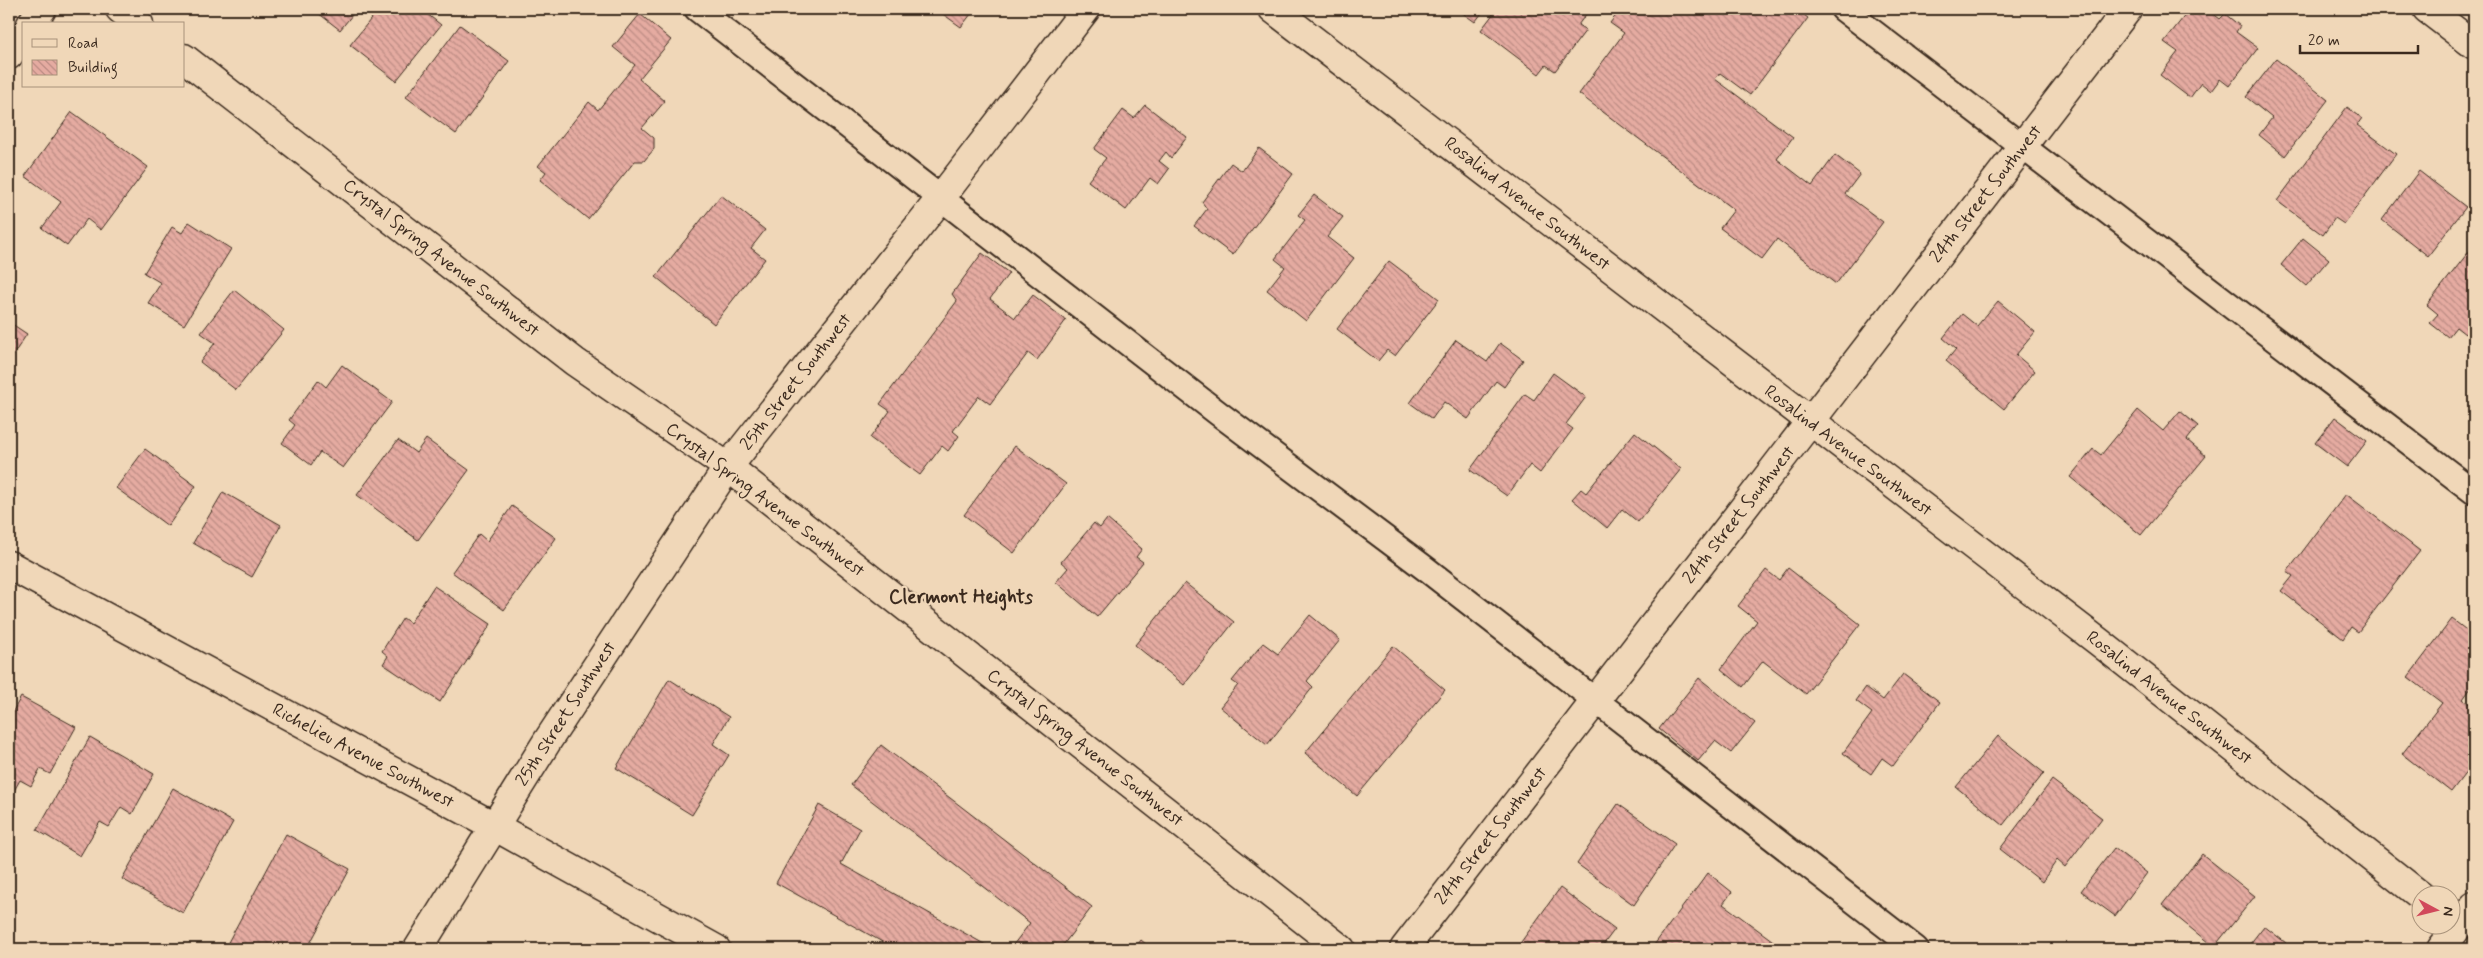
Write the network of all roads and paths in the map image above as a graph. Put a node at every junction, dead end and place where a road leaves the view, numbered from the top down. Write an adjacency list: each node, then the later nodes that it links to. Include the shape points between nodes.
1 (42, 9): 9 (street)
2 (120, 9): 10 (street)
3 (697, 9): 16 (lane)
4 (1086, 9): 16 (street, 25th Street Southwest)
5 (1272, 9): 17 (street, Rosalind Avenue Southwest)
6 (1844, 9): 15 (lane)
7 (2128, 9): 15 (street, 24th Street Southwest)
8 (2427, 9): 12 (street)
9 (33, 22)
10 (137, 22)
11 (22, 37): 13 (street)
12 (2474, 45)
13 (9, 55)
14 (185, 59): 18 (street, Crystal Spring Avenue Southwest, via 575,362)
15 (2024, 146): 17 (street, 24th Street Southwest); 19 (lane)
16 (940, 199): 18 (street, 25th Street Southwest); 21 (lane)
17 (1810, 422): 21 (street, 24th Street Southwest); 23 (street, Rosalind Avenue Southwest, via 2099,642)
18 (728, 468): 22 (street, 25th Street Southwest); 27 (street, Crystal Spring Avenue Southwest)
19 (2474, 492)
20 (9, 565): 22 (street, Richelieu Avenue Southwest)
21 (1595, 701): 28 (street, 24th Street Southwest); 29 (lane)
22 (494, 826): 25 (street, 25th Street Southwest); 26 (street, Richelieu Avenue Southwest)
23 (2410, 887)
24 (2461, 917): 30 (street)
25 (418, 949)
26 (716, 949)
27 (1341, 949)
28 (1404, 949)
29 (1916, 949)
30 (2441, 949)

